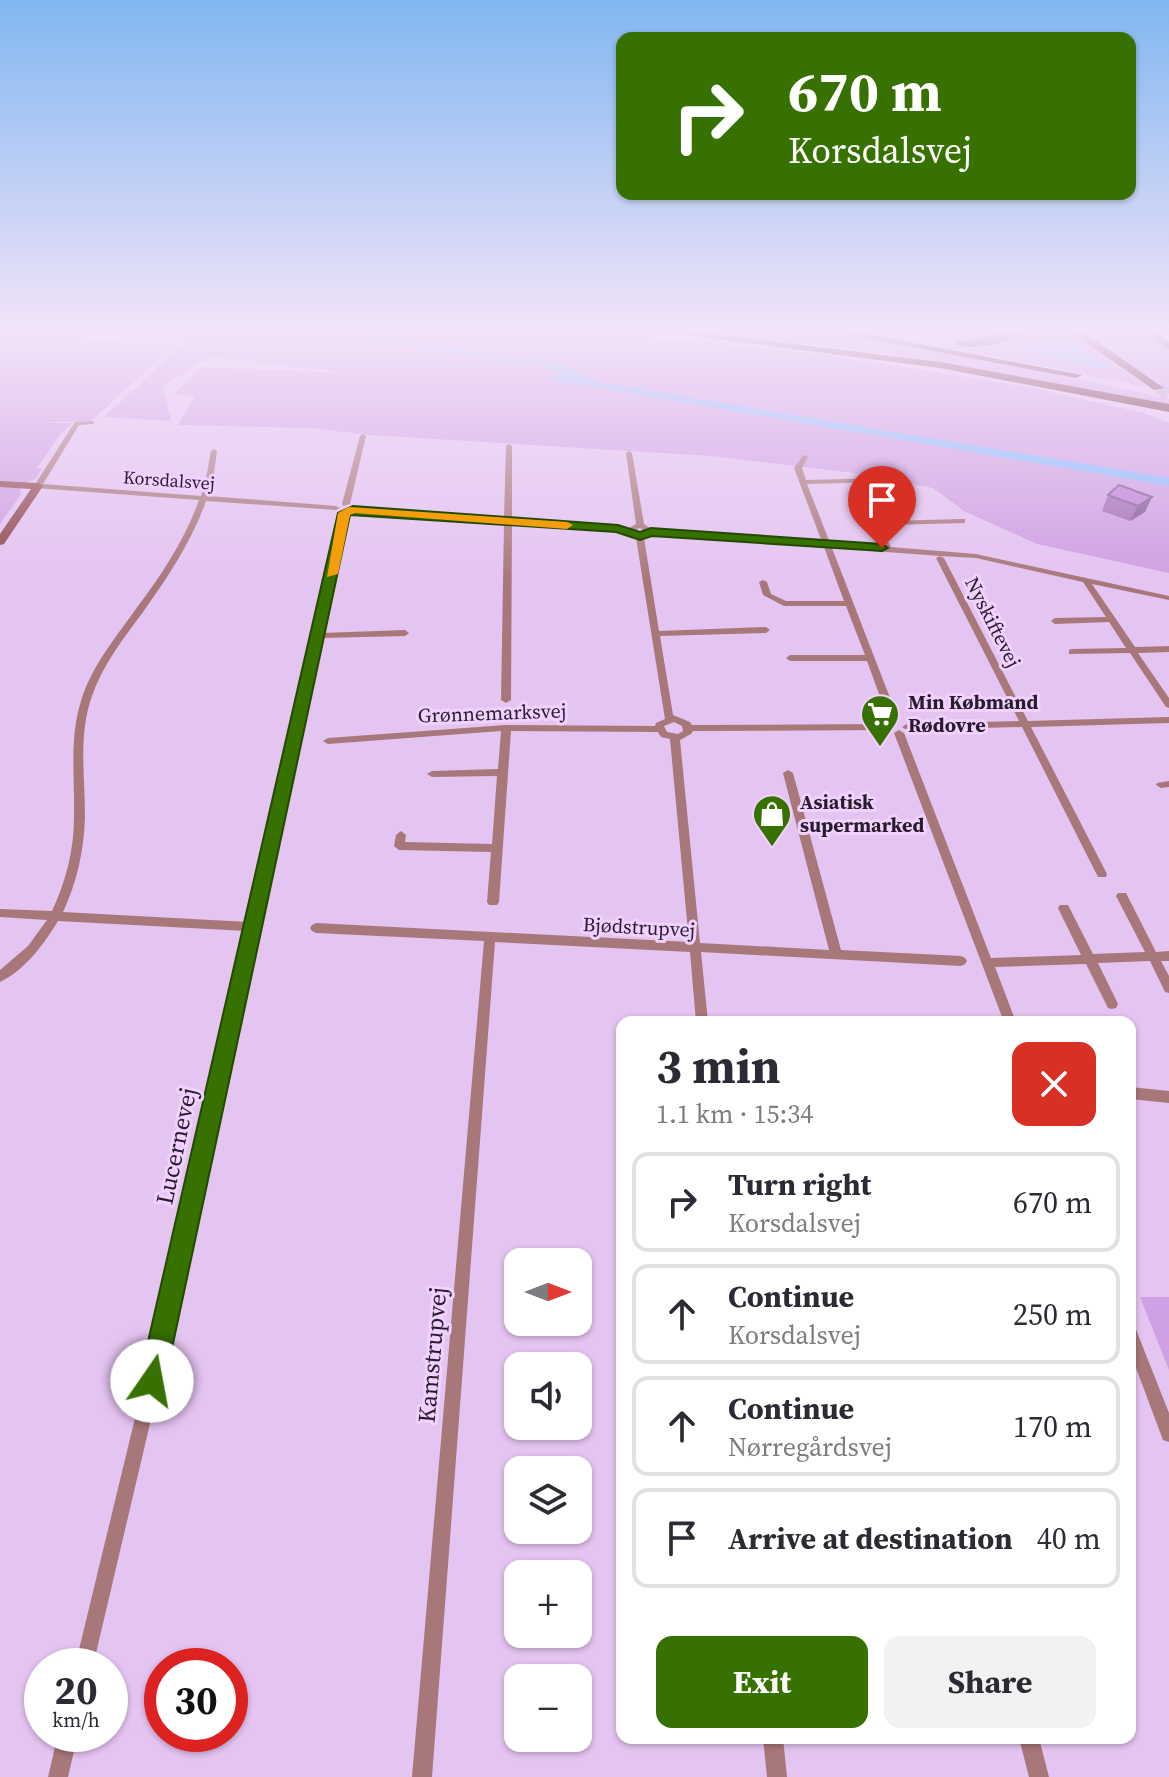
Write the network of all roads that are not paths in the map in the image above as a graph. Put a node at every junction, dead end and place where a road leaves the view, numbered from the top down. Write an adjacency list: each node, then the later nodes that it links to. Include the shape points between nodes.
1 (92, 423): 10 (street, via 77,423)
2 (363, 436): 12 (street, Lucernevej)
3 (509, 446): 13 (street)
4 (214, 451): 11 (street)
5 (629, 453): 15 (street)
6 (805, 457): 8 (street, via 798,468)
7 (881, 480): 8 (street)
8 (803, 482): 20 (street)
9 (0, 484): 10 (street, Korsdalsvej)
10 (38, 486): 11 (street, Korsdalsvej); 19 (street)
11 (203, 498): 12 (street, Korsdalsvej); 60 (street, via 178,554 87,696 76,739 80,833)
12 (345, 509): 13 (street, Korsdalsvej); 32 (street, Lucernevej)
13 (508, 520): 16 (street, Korsdalsvej); 38 (street)
14 (962, 521): 21 (street, via 881,525 878,530)
15 (640, 525): 16 (street); 17 (street)
16 (630, 530): 18 (street)
17 (651, 532): 18 (street); 20 (street)
18 (640, 537): 31 (street)
19 (0, 542)
20 (827, 544): 21 (street); 26 (street)
21 (887, 548): 23 (street, via 976,556)
22 (940, 558): 43 (street, Nyskiftevej)
23 (1085, 579): 25 (street); 27 (street)
24 (763, 582): 26 (street, via 767,595 784,604)
25 (1169, 598)
26 (848, 603): 37 (street)
27 (1112, 619): 28 (street); 34 (street)
28 (1055, 621)
29 (766, 630): 31 (street)
30 (405, 633): 32 (street)
31 (655, 634): 40 (street)
32 (317, 636): 61 (street, Lucernevej)
33 (1169, 649): 34 (street)
34 (1133, 650): 35 (street); 39 (street)
35 (1072, 652)
36 (790, 658): 37 (street)
37 (869, 658): 42 (street)
38 (506, 700)
39 (1169, 705)
40 (669, 718): 45 (street, via 680,719); 46 (street)
41 (1169, 720): 43 (street)
42 (891, 724): 45 (street); 47 (street)
43 (1024, 724): 47 (street); 55 (street, Nyskiftevej)
44 (506, 728): 46 (street, Grønnemarksvej); 49 (street, Grønnemarksvej); 50 (street)
45 (688, 728): 48 (street)
46 (658, 729): 48 (street)
47 (903, 730): 70 (street)
48 (675, 738): 64 (street)
49 (328, 741)
50 (502, 772): 52 (street); 54 (street)
51 (788, 773): 65 (street)
52 (432, 774)
53 (401, 835): 54 (street, via 399,846)
54 (497, 848): 57 (street)
55 (1102, 874)
56 (1122, 896): 67 (street)
57 (493, 902)
58 (1064, 908): 68 (street)
59 (0, 913): 60 (street)
60 (57, 916): 61 (street); 71 (street, via 34,950)
61 (251, 927): 80 (street, Lucernevej)
62 (316, 928): 63 (street, Bjødstrupvej)
63 (490, 937): 64 (street, Bjødstrupvej); 85 (street, Kamstrupvej)
64 (694, 948): 65 (street, Bjødstrupvej); 74 (street)
65 (836, 953): 69 (street, Bjødstrupvej)
66 (1169, 956): 67 (street)
67 (1153, 957): 68 (street); 72 (street)
68 (1089, 959): 70 (street); 73 (street)
69 (961, 961)
70 (987, 963): 75 (street)
71 (0, 977)
72 (1169, 988)
73 (1112, 1004)
74 (701, 1016)
75 (1008, 1016)
76 (1136, 1094): 77 (street)
77 (1169, 1097)
78 (1136, 1348): 79 (street)
79 (1169, 1434)
80 (88, 1648)
81 (774, 1744): 86 (street)
82 (1031, 1744): 87 (street)
83 (64, 1752): 84 (street)
84 (58, 1777)
85 (422, 1777)
86 (777, 1777)
87 (1039, 1777)

